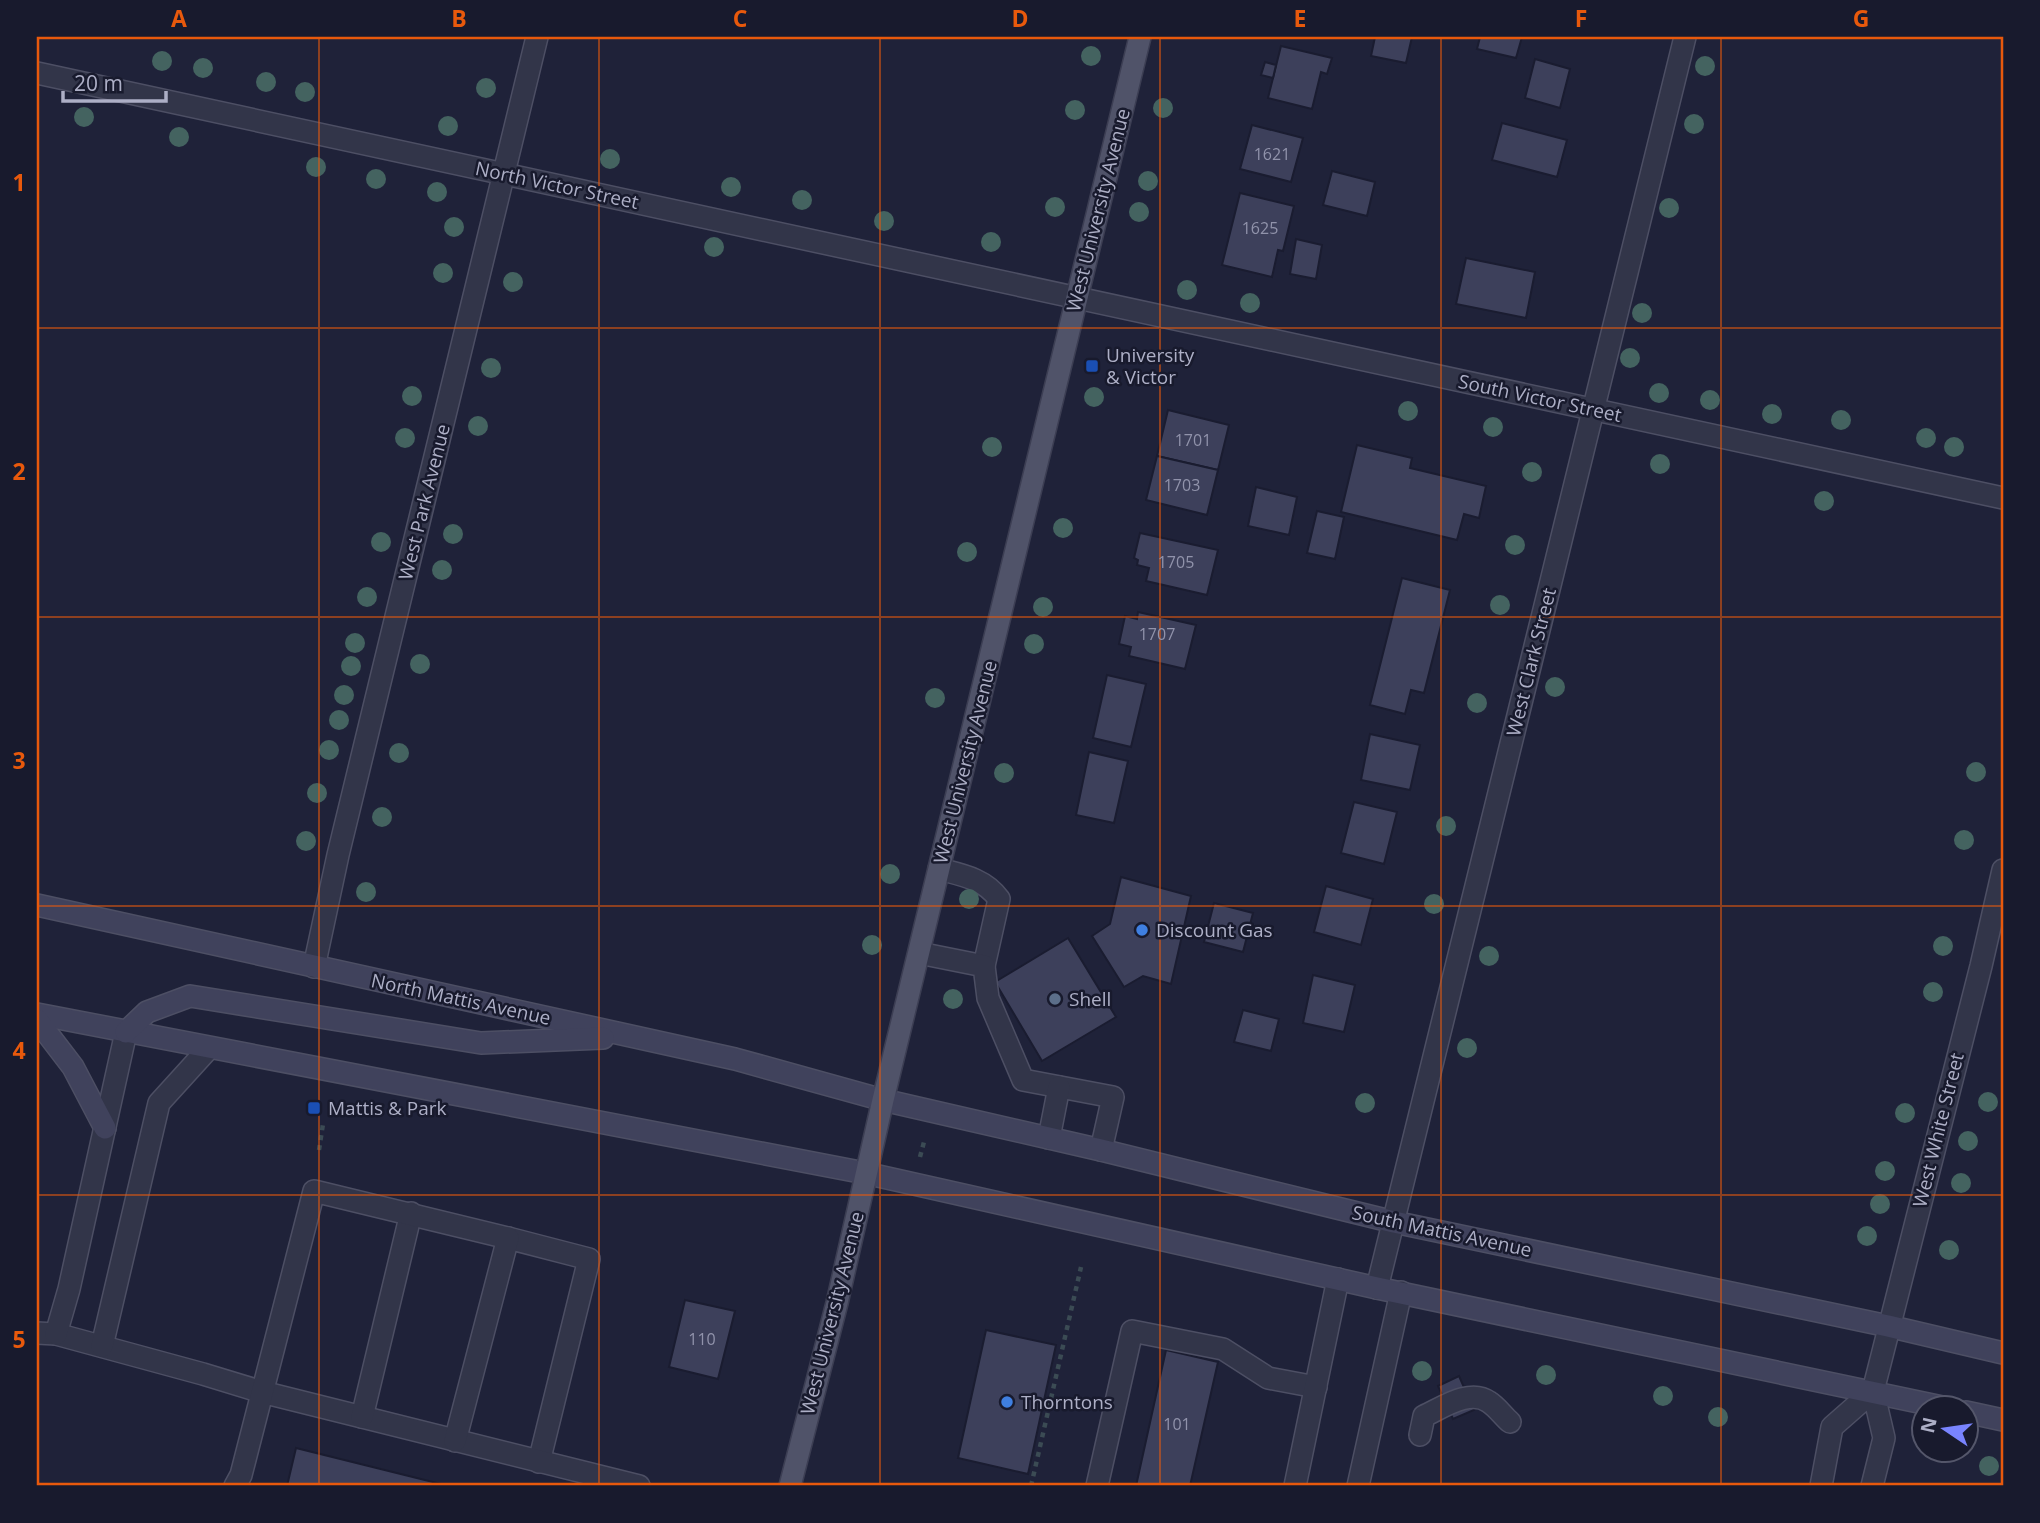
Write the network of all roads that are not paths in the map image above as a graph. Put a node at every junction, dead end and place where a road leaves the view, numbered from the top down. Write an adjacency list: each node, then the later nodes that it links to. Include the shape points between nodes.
1 (537, 37): 5 (street, West Park Avenue)
2 (1140, 37): 6 (main road, West University Avenue)
3 (1685, 37): 7 (street, West Clark Street)
4 (37, 73): 5 (street, North Victor Street)
5 (504, 173): 6 (street, North Victor Street); 13 (street, West Park Avenue)
6 (1078, 297): 7 (street, South Victor Street); 9 (main road, West University Avenue)
7 (1593, 409): 8 (street, South Victor Street); 27 (street, West Clark Street)
8 (2003, 498)
9 (939, 869): 12 (main road, West University Avenue); 14 (street, via 979,881 999,899)
10 (2003, 870): 32 (street, West White Street)
11 (37, 905): 13 (main road, North Mattis Avenue)
12 (919, 953): 14 (street); 21 (main road, West University Avenue)
13 (314, 967): 18 (main road, North Mattis Avenue)
14 (984, 967): 20 (street, via 988,998 1023,1080)
15 (37, 1014): 17 (main road)
16 (37, 1020): 22 (main road, via 73,1067)
17 (126, 1032): 18 (main road, via 147,1012 190,996 481,1043); 19 (main road); 22 (street)
18 (633, 1036): 21 (main road, North Mattis Avenue)
19 (209, 1048): 25 (main road); 34 (street, via 159,1103)
20 (1059, 1087): 23 (street); 24 (street, via 1113,1097)
21 (883, 1100): 23 (main road, South Mattis Avenue); 25 (main road, West University Avenue)
22 (105, 1128): 33 (street, via 69,1289)
23 (1049, 1138): 24 (main road, South Mattis Avenue)
24 (1101, 1150): 27 (main road, South Mattis Avenue)
25 (865, 1173): 29 (main road); 49 (main road, West University Avenue)
26 (411, 1213): 28 (street); 38 (street, via 314,1191); 41 (street)
27 (1394, 1222): 30 (street, West Clark Street); 32 (main road, South Mattis Avenue)
28 (508, 1238): 45 (street); 46 (street, via 589,1259)
29 (1338, 1279): 30 (main road); 36 (street)
30 (1377, 1288): 31 (main road)
31 (1401, 1292): 37 (main road); 52 (street)
32 (1888, 1326): 35 (main road, South Mattis Avenue); 37 (street, West White Street)
33 (46, 1334): 34 (street)
34 (102, 1346): 38 (street)
35 (2003, 1353)
36 (1316, 1387): 50 (street, via 1268,1378 1223,1349 1132,1331); 51 (street)
37 (1872, 1391): 39 (main road); 53 (street, via 1832,1427); 54 (street, via 1884,1438)
38 (262, 1392): 41 (street); 47 (street)
39 (1910, 1400)
40 (1980, 1415): 42 (main road)
41 (362, 1417): 45 (street)
42 (2003, 1420)
43 (1510, 1422): 44 (street, via 1487,1400 1472,1396 1424,1416)
44 (1420, 1435)
45 (455, 1441): 46 (street)
46 (539, 1462): 48 (street)
47 (235, 1486)
48 (639, 1486)
49 (790, 1486)
50 (1097, 1486)
51 (1295, 1486)
52 (1358, 1486)
53 (1821, 1486)
54 (1872, 1486)

